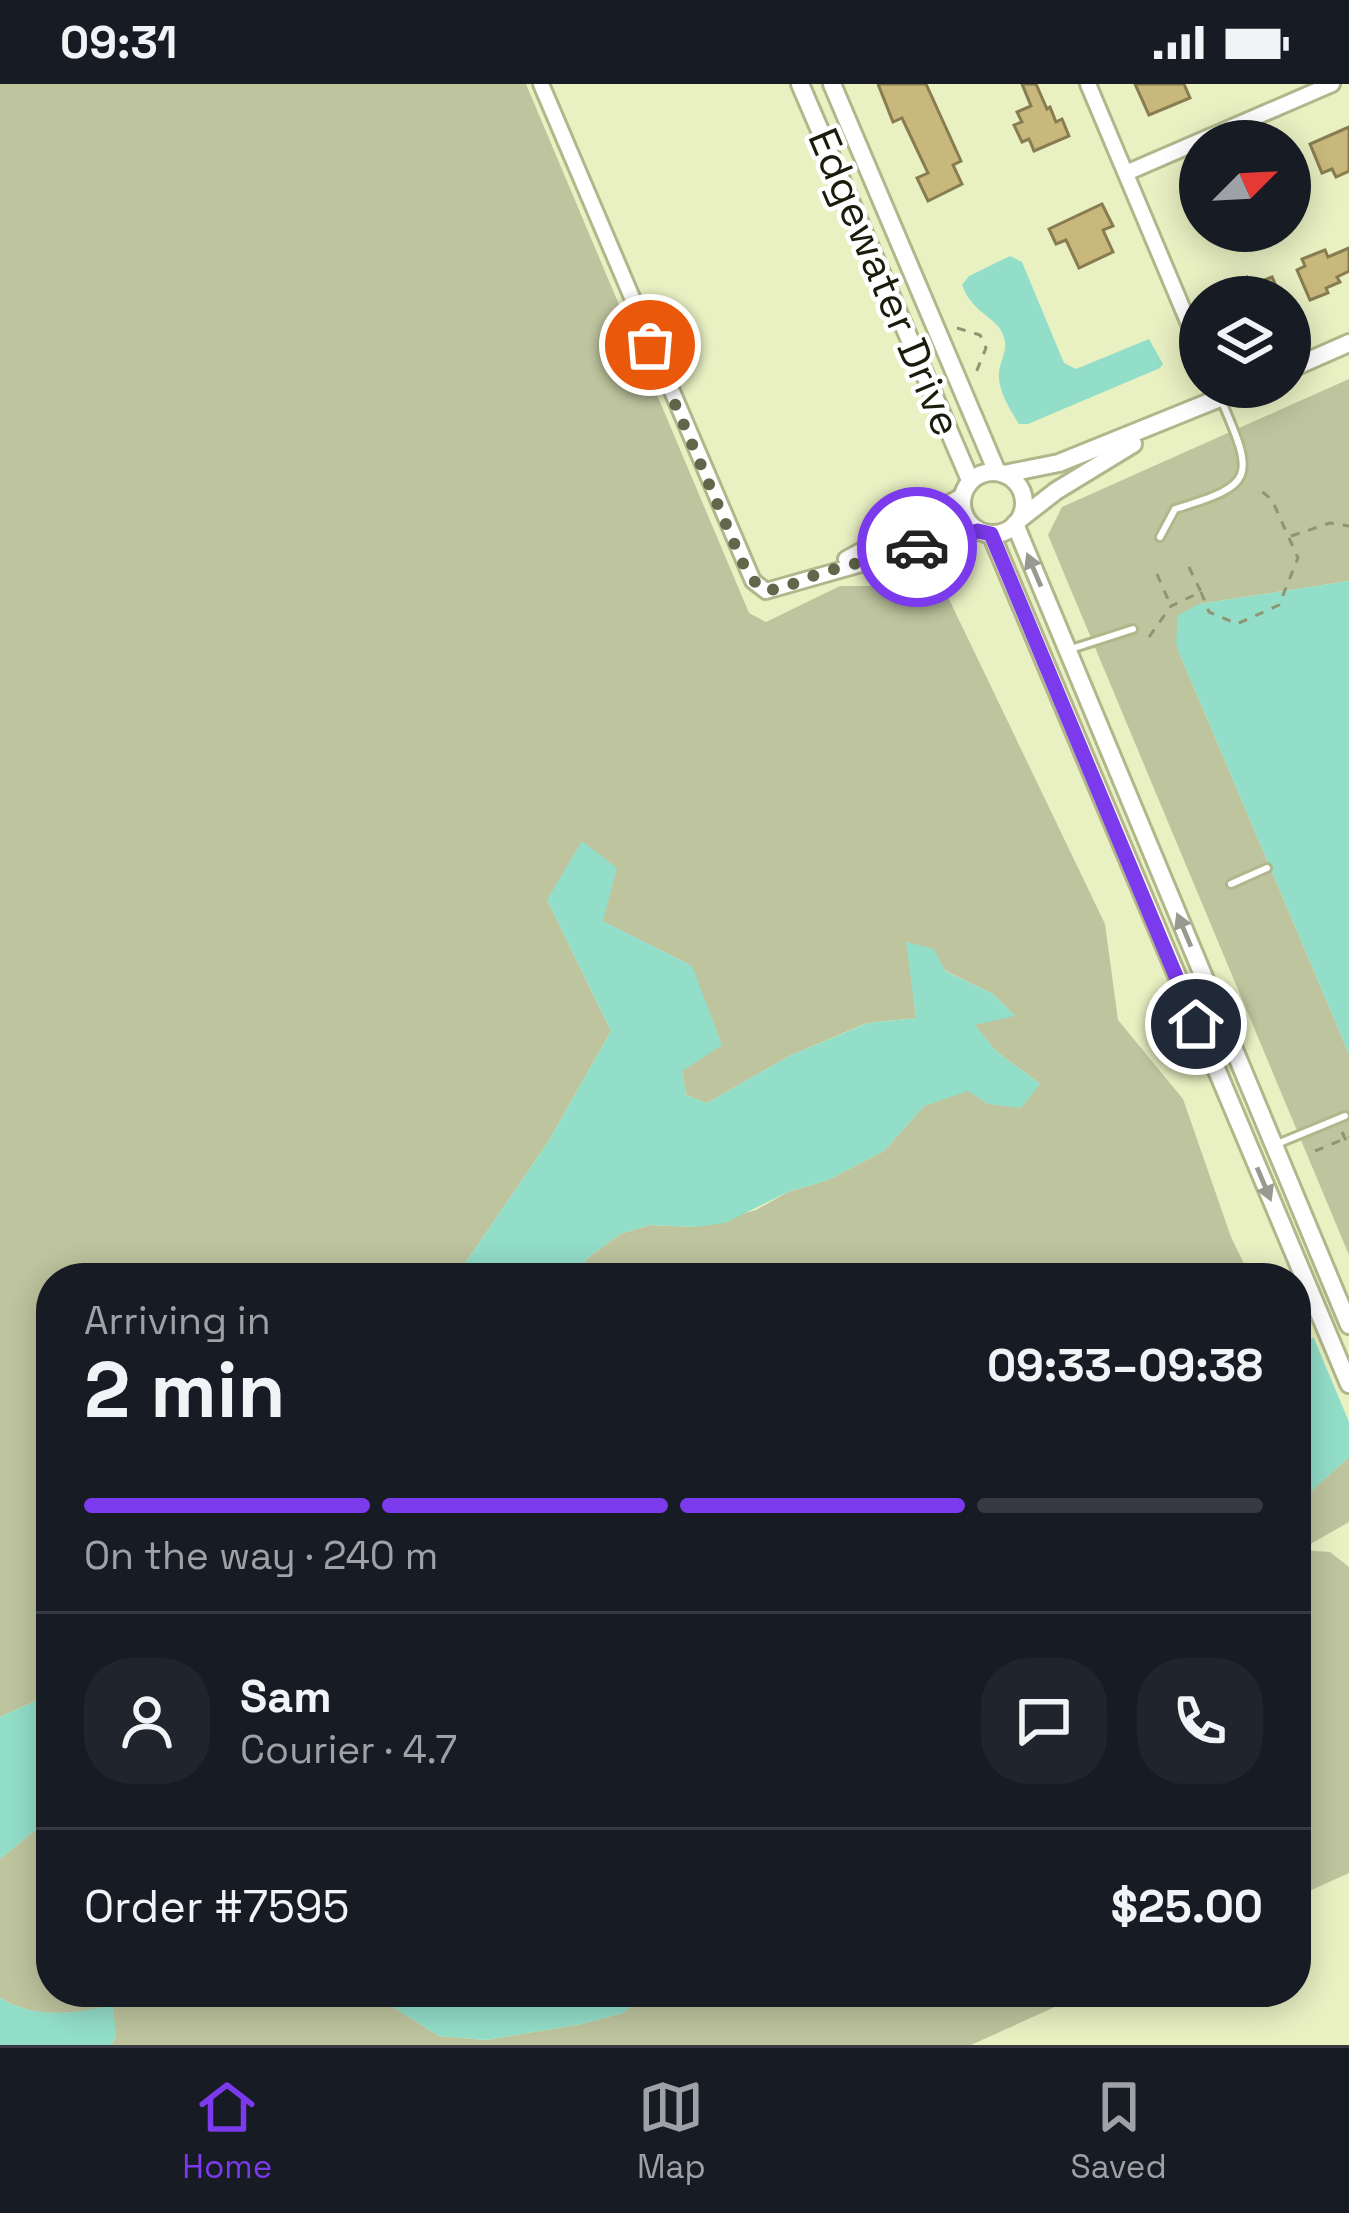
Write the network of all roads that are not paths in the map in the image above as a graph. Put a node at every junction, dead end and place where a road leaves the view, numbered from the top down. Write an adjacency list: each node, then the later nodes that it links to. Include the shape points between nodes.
1 (541, 84): 18 (street, via 742,562 766,591)
2 (800, 84): 14 (street, Edgewater Drive)
3 (832, 84): 13 (street, Edgewater Drive)
4 (1088, 84): 6 (street)
5 (1332, 84): 6 (street)
6 (1126, 173): 7 (street)
7 (1179, 300)
8 (1349, 343): 9 (street)
9 (1311, 359)
10 (1192, 408): 12 (street)
11 (1224, 408): 17 (lane, via 1244,463 1238,482 1228,494 1175,509)
12 (1170, 421): 13 (street, via 1059,463); 15 (street)
13 (1000, 472): 14 (street); 15 (street, via 1022,492)
14 (966, 488): 16 (street, via 964,513); 18 (street)
15 (1017, 522): 16 (street); 20 (street, one-way to 15)
16 (984, 533): 18 (street); 23 (street)
17 (1160, 537)
18 (820, 573)
19 (1133, 629): 20 (lane)
20 (1067, 650): 25 (street, one-way to 20)
21 (1267, 868): 22 (lane)
22 (1231, 884)
23 (1179, 983): 25 (street, via 1194,992 1252,1126); 26 (street, one-way to 26)
24 (1345, 1116): 25 (lane)
25 (1274, 1146): 28 (street)
26 (1299, 1263)
27 (1311, 1292): 29 (street, one-way to 29)
28 (1346, 1317)
29 (1349, 1384)

